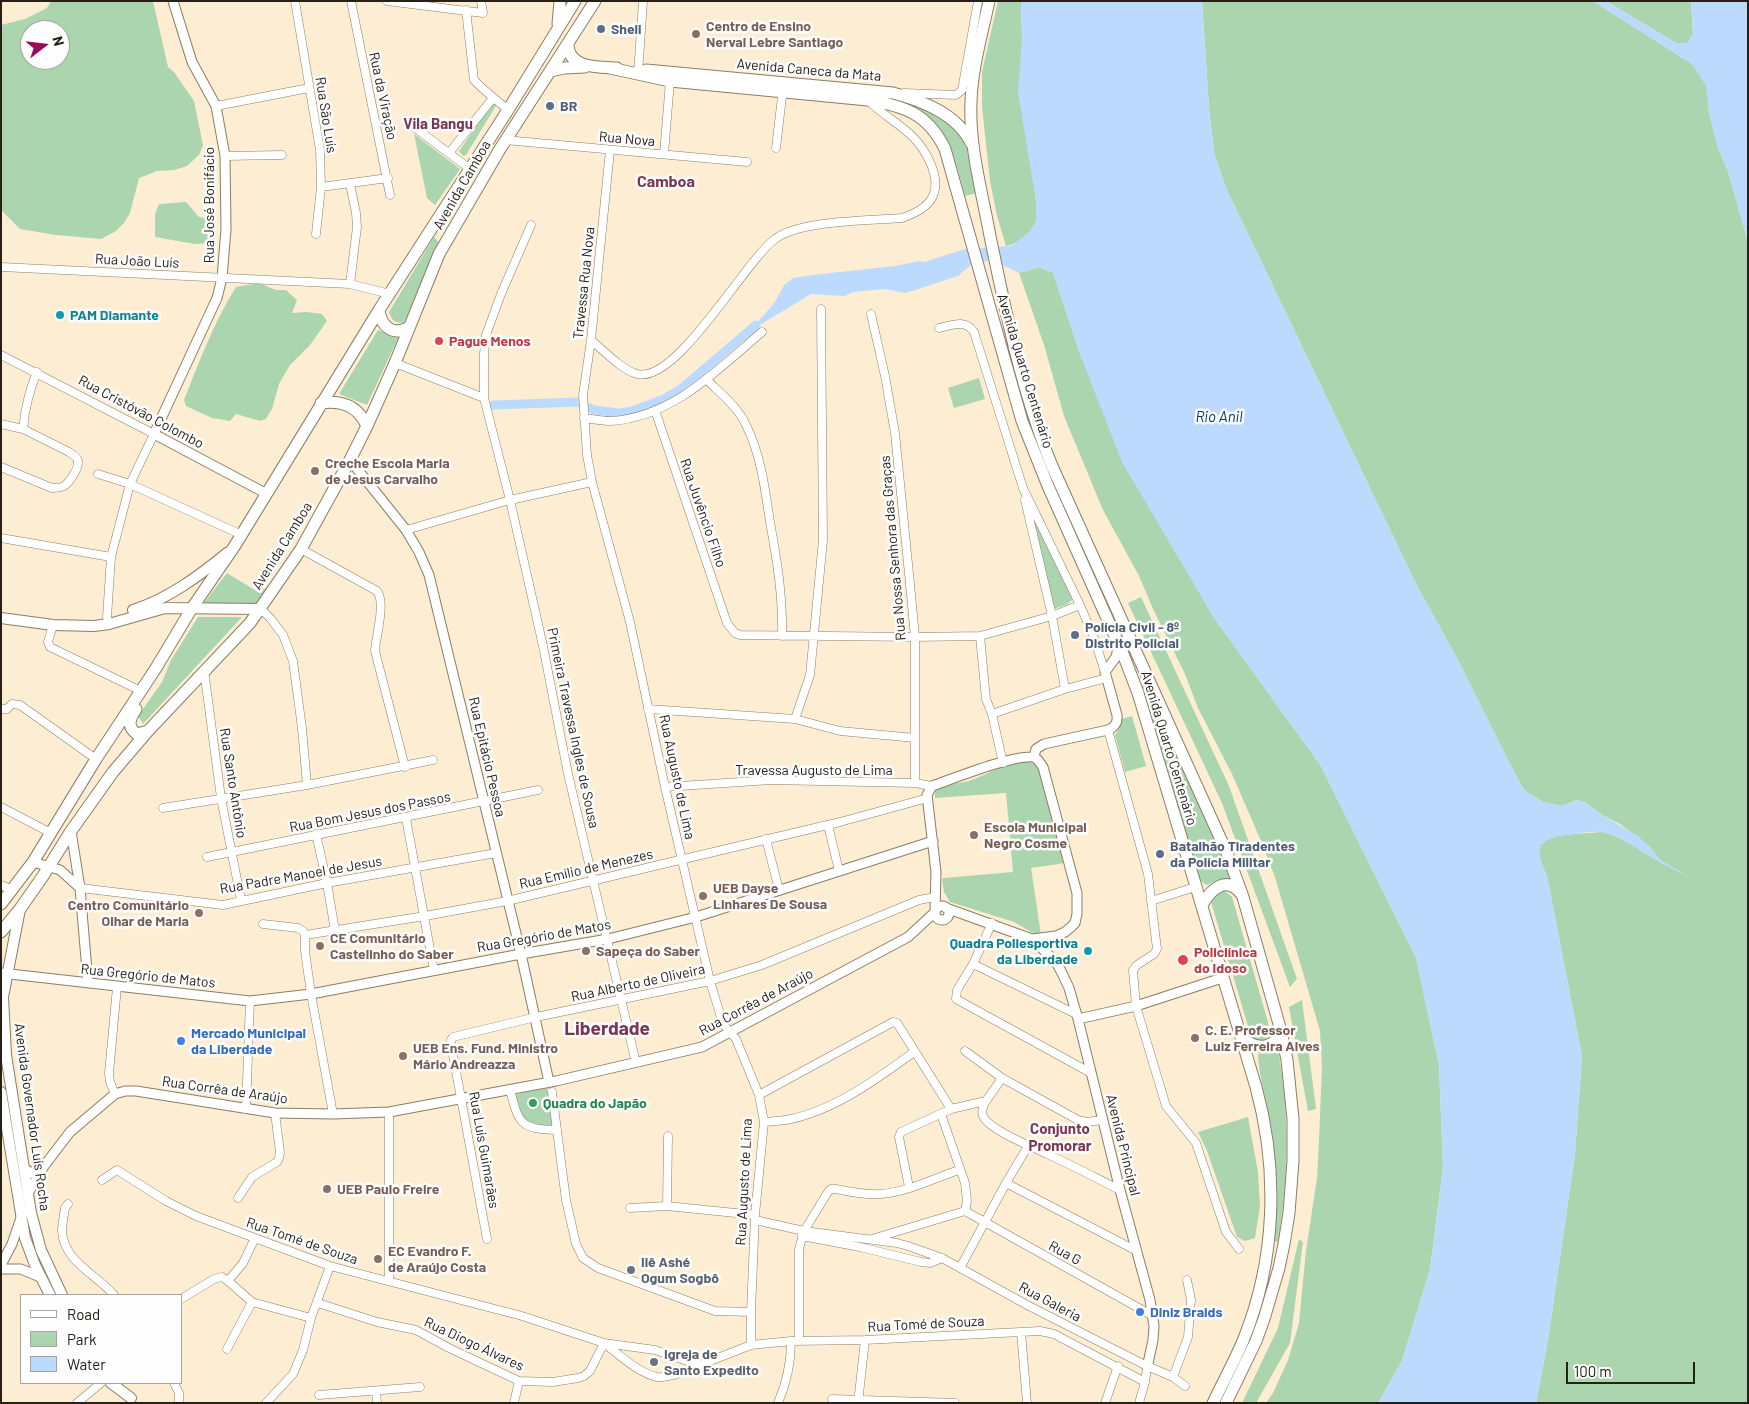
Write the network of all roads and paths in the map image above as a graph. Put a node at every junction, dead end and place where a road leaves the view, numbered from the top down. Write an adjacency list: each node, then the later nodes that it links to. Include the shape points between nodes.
1 (173, 1): 24 (street, Rua José Bonifácio, via 192,62)
2 (295, 1): 19 (street, Rua São Luís)
3 (351, 1): 37 (street, Rua da Viração)
4 (387, 1): 12 (street)
5 (481, 1): 12 (street, via 483,13)
6 (560, 1): 13 (main road)
7 (575, 1): 13 (main road, Avenida Camboa)
8 (595, 1): 14 (main road, Avenida Camboa)
9 (643, 1): 17 (street)
10 (978, 1): 21 (street, via 960,93)
11 (989, 1): 34 (main road, via 971,91)
12 (466, 10): 23 (street, via 474,80)
13 (556, 32): 25 (main road, Avenida Camboa)
14 (568, 43): 15 (main road, Avenida Caneca da Mata, via 573,59); 16 (main road, Avenida Camboa)
15 (594, 66): 16 (main road, Avenida Caneca da Mata); 17 (main road, Avenida Caneca da Mata)
16 (550, 71): 27 (main road, Avenida Camboa)
17 (638, 72): 18 (main road, Avenida Caneca da Mata); 20 (main road, Avenida Caneca da Mata)
18 (670, 81): 20 (main road, Avenida Caneca da Mata); 31 (street)
19 (309, 88): 24 (street); 39 (street, Rua São Luís, via 320,150)
20 (783, 88): 22 (main road, Avenida Caneca da Mata); 28 (street)
21 (893, 93): 22 (main road, Avenida Caneca da Mata); 34 (main road, Avenida Caneca da Mata, via 922,103 953,120 968,138)
22 (868, 95): 53 (street, via 877,109 914,137 929,161 935,182 934,192 922,208 902,218 805,227 774,240 753,262 690,344 666,364 646,374 627,369); 92 (main road, Avenida Quarto Centenário, via 905,108 923,120 945,149 1030,444)
23 (493, 98): 25 (street); 30 (street)
24 (216, 106): 33 (street, Rua José Bonifácio)
25 (508, 110): 36 (main road, Avenida Camboa)
26 (414, 127): 30 (street)
27 (505, 140): 29 (street, Rua Nova); 50 (main road, Avenida Camboa, via 439,254)
28 (776, 148)
29 (610, 150): 31 (street, Rua Nova); 53 (street, Travessa Rua Nova)
30 (449, 153): 36 (street)
31 (664, 154): 35 (street, Rua Nova)
32 (282, 155): 33 (street)
33 (225, 156): 44 (street, Rua José Bonifácio, via 226,229)
34 (976, 160): 145 (main road, Avenida Quarto Centenário, via 1017,361 1035,422 1228,853)
35 (747, 162)
36 (470, 169): 46 (main road, Avenida Camboa)
37 (388, 178): 38 (street); 40 (street, Rua da Viração)
38 (350, 184): 39 (street); 45 (street, via 357,227)
39 (321, 187): 42 (street, Rua São Luís)
40 (390, 195)
41 (531, 225): 58 (street, Primeira Travessa Ingles de Sousa, via 486,335)
42 (316, 234)
43 (1, 267): 44 (street, Rua João Luís)
44 (222, 278): 45 (street, Rua João Luís); 65 (street, Rua José Bonifácio, via 213,309)
45 (350, 284): 46 (street, Rua João Luís)
46 (390, 294): 48 (main road, Avenida Camboa)
47 (821, 309): 89 (street, via 822,540 816,622)
48 (379, 310): 50 (main road, via 382,323 387,328 398,331); 59 (main road, Avenida Camboa)
49 (872, 314): 91 (street, Rua Nossa Senhora das Graças, via 895,433)
50 (408, 328): 55 (main road, Avenida Camboa)
51 (939, 328): 71 (street, via 961,323 974,332)
52 (762, 332): 57 (street)
53 (591, 340): 61 (street, Travessa Rua Nova, via 583,399)
54 (1, 355): 56 (street, Rua Cristóvão Colombo)
55 (395, 363): 58 (street); 63 (main road, Avenida Camboa)
56 (37, 372): 64 (street, via 29,390); 65 (street, Rua Cristóvão Colombo)
57 (706, 379): 60 (street, via 674,403); 88 (street, via 742,417 759,461 778,572)
58 (484, 398): 73 (street, Primeira Travessa Ingles de Sousa)
59 (321, 403): 63 (main road, via 348,405); 72 (main road, Avenida Camboa)
60 (655, 410): 61 (street, via 609,421); 88 (street, Rua Juvêncio Filho, via 727,623 740,635)
61 (584, 418): 69 (street, Rua Augusto de Lima)
62 (1, 424): 64 (street)
63 (367, 426): 66 (main road, Avenida Camboa)
64 (22, 428): 67 (street, via 76,456 77,467 68,482 58,488)
65 (154, 434): 70 (street); 72 (street, Rua Cristóvão Colombo)
66 (350, 460): 74 (street, Rua Epitácio Pessoa); 78 (main road, Avenida Camboa)
67 (1, 467)
68 (98, 474): 70 (street)
69 (592, 482): 73 (street); 99 (street, Rua Augusto de Lima, via 630,622)
70 (130, 484): 75 (street); 79 (street)
71 (1023, 488): 80 (street); 84 (street)
72 (267, 494): 75 (main road, Avenida Camboa)
73 (510, 500): 74 (street); 137 (street, Primeira Travessa Ingles de Sousa)
74 (406, 530): 118 (street, Rua Epitácio Pessoa, via 429,575)
75 (242, 535): 77 (main road, Avenida Camboa)
76 (1, 538): 79 (street)
77 (234, 547): 81 (main road, Avenida Camboa); 86 (main road, via 179,588)
78 (301, 549): 82 (main road, Avenida Camboa); 110 (street, via 380,596 375,651)
79 (111, 557): 86 (street)
80 (1080, 605): 84 (street); 96 (street)
81 (192, 608): 82 (main road); 86 (main road, via 159,609); 93 (main road, Avenida Camboa)
82 (260, 609): 95 (main road, Avenida Camboa); 112 (street, via 283,635 293,660)
83 (1, 611): 86 (main road, via 73,620)
84 (1052, 616): 90 (street); 97 (street)
85 (1, 618): 87 (main road)
86 (108, 620): 87 (main road, via 77,626)
87 (54, 625): 98 (street, via 48,642 50,647)
88 (782, 636): 89 (street)
89 (812, 636): 91 (street); 102 (street, via 808,682)
90 (980, 636): 91 (street); 101 (street, via 986,699)
91 (915, 638): 105 (street, Rua Nossa Senhora das Graças)
92 (1119, 644): 94 (main road, Avenida Quarto Centenário); 96 (street)
93 (156, 668): 98 (main road, Avenida Camboa); 104 (main road, via 151,686 129,725 137,734)
94 (1129, 668): 96 (street, via 1117,667); 141 (main road, Avenida Quarto Centenário)
95 (204, 670): 104 (main road, Avenida Camboa); 116 (street, Rua Santo Antônio)
96 (1106, 675): 97 (street); 103 (street, via 1118,718)
97 (1065, 689): 101 (street)
98 (141, 691): 107 (main road, Avenida Camboa)
99 (648, 708): 102 (street, Rua Augusto de Lima); 113 (street, Rua Augusto de Lima)
100 (1, 710): 107 (street, via 20,704)
101 (992, 714): 109 (street)
102 (795, 719): 105 (street, Rua Augusto de Lima, via 840,731)
103 (1108, 730): 106 (street, via 1044,744 1036,749); 148 (street, via 1148,874)
104 (148, 731): 123 (main road, Avenida Camboa, via 113,772)
105 (915, 738): 111 (street, Rua Nossa Senhora das Graças)
106 (1034, 757): 109 (street); 164 (street, via 1043,767 1078,902 1075,923 1065,932)
107 (96, 759): 124 (main road, Avenida Camboa)
108 (433, 760): 110 (street)
109 (1003, 763): 114 (street)
110 (405, 767): 112 (street)
111 (915, 783): 113 (street, Travessa Augusto de Lima, via 772,780); 114 (street, Travessa Augusto de Lima)
112 (307, 785): 116 (street)
113 (665, 786): 131 (street, Rua Augusto de Lima)
114 (932, 786): 117 (street)
115 (538, 790): 118 (street, Rua Bom Jesus dos Passos)
116 (221, 798): 120 (street); 128 (street, Rua Santo Antônio)
117 (928, 798): 122 (street, Rua Emílio de Menezes); 127 (street)
118 (483, 802): 121 (street, Rua Bom Jesus dos Passos); 129 (street, Rua Epitácio Pessoa)
119 (1, 807): 124 (street)
120 (163, 808)
121 (406, 818): 125 (street, Rua Bom Jesus dos Passos); 134 (street)
122 (828, 825): 126 (street, Rua Emílio de Menezes); 135 (street)
123 (71, 831): 133 (main road, Avenida Camboa); 140 (street)
124 (51, 833): 132 (main road, Avenida Camboa)
125 (316, 834): 128 (street, Rua Bom Jesus dos Passos); 138 (street)
126 (766, 839): 131 (street, Rua Emílio de Menezes); 143 (street)
127 (933, 841): 135 (street, Rua Gregório de Matos); 136 (street)
128 (232, 851): 130 (street, Rua Bom Jesus dos Passos); 146 (street, Rua Santo Antônio)
129 (496, 853): 134 (street, Rua Padre Manoel de Jesus); 147 (street, Rua Epitácio Pessoa)
130 (207, 857)
131 (682, 860): 137 (street, Rua Emílio de Menezes); 156 (street, Rua Augusto de Lima)
132 (33, 862): 133 (street); 142 (main road, Avenida Camboa)
133 (49, 866): 140 (street, via 66,874); 152 (main road, Avenida Camboa)
134 (416, 868): 138 (street, Rua Padre Manoel de Jesus); 154 (street)
135 (839, 871): 143 (street, Rua Gregório de Matos)
136 (936, 872): 144 (street); 151 (street)
137 (594, 881): 147 (street, Rua Emílio de Menezes); 163 (street, Primeira Travessa Ingles de Sousa)
138 (327, 883): 146 (street, Rua Padre Manoel de Jesus); 160 (street)
139 (1, 885): 142 (street)
140 (80, 888): 146 (street, Rua Padre Manoel de Jesus, via 213,904 231,904); 171 (street)
141 (1197, 889): 148 (street); 150 (main road, Avenida Quarto Centenário)
142 (13, 890): 149 (main road, Avenida Camboa)
143 (780, 890): 156 (street, Rua Gregório de Matos)
144 (935, 897): 153 (street); 170 (street, Rua Alberto de Oliveira, via 919,900 762,965)
145 (1244, 897): 150 (main road, via 1236,888 1222,885 1213,889); 180 (main road, Avenida Quarto Centenário)
146 (241, 900)
147 (508, 901): 154 (street, Rua Emílio de Menezes); 165 (street, Rua Epitácio Pessoa)
148 (1151, 901): 176 (street, via 1157,949 1133,970)
149 (1, 904)
150 (1202, 905): 169 (main road, Avenida Quarto Centenário)
151 (945, 907): 153 (street, via 938,907); 155 (street); 157 (street, via 949,914)
152 (20, 910): 161 (main road, Avenida Camboa); 168 (main road, Avenida Governador Luís Rocha)
153 (935, 912): 157 (street, via 940,921); 179 (street, Rua Corrêa de Araújo, via 908,937)
154 (425, 916): 160 (street, Rua Emílio de Menezes); 167 (street)
155 (971, 916): 157 (street); 158 (street)
156 (696, 917): 163 (street, Rua Gregório de Matos); 170 (street, Rua Augusto de Lima)
157 (947, 919)
158 (992, 923): 164 (street); 166 (street)
159 (263, 924): 162 (street, via 298,928)
160 (335, 931): 162 (street, Rua Emílio de Menezes)
161 (1, 932)
162 (305, 935): 173 (street)
163 (608, 939): 165 (street, Rua Gregório de Matos); 174 (street, Primeira Travessa Ingles de Sousa)
164 (1032, 939): 178 (street, Avenida Principal, via 1056,962 1069,988)
165 (522, 954): 167 (street, Rua Gregório de Matos); 177 (street, Rua Epitácio Pessoa)
166 (974, 964): 178 (street); 186 (street, via 956,992 957,1001)
167 (434, 971): 173 (street, Rua Gregório de Matos)
168 (4, 973): 171 (street, Rua Gregório de Matos); 207 (main road, Avenida Governador Luís Rocha, via 4,1035)
169 (1224, 980): 176 (street); 182 (main road, Avenida Quarto Centenário)
170 (710, 981): 174 (street, Rua Alberto de Oliveira); 179 (street, Rua Augusto de Lima, via 723,1024)
171 (88, 983): 172 (street, Rua Gregório de Matos)
172 (117, 987): 175 (street, Rua Gregório de Matos); 192 (street, via 109,1073)
173 (311, 994): 175 (street, Rua Gregório de Matos); 200 (street)
174 (622, 999): 177 (street, Rua Alberto de Oliveira); 185 (street, Primeira Travessa Ingles de Sousa)
175 (250, 1001): 196 (street)
176 (1136, 1006): 178 (street); 227 (street, via 1166,1106 1196,1143 1226,1232)
177 (536, 1017): 181 (street, Rua Alberto de Oliveira); 188 (street, Rua Epitácio Pessoa)
178 (1077, 1017): 186 (street, Avenida Principal)
179 (730, 1031): 185 (street, Rua Corrêa de Araújo, via 702,1047); 193 (street, Rua Augusto de Lima, via 736,1038)
180 (1281, 1032): 182 (main road, via 1277,1039 1264,1046 1250,1044); 270 (main road, Avenida Quarto Centenário, via 1293,1125 1288,1221 1279,1268 1256,1341)
181 (454, 1037): 194 (street, Rua Luís Guimarães, via 451,1040)
182 (1241, 1038): 270 (main road, Avenida Quarto Centenário, via 1267,1136 1270,1229 1263,1274 1249,1326)
183 (965, 1051): 187 (street)
184 (914, 1052): 193 (street, via 897,1023 889,1023); 197 (street); 203 (street, via 840,1100 798,1117)
185 (636, 1062): 188 (street, Rua Corrêa de Araújo)
186 (1090, 1073): 202 (street, Avenida Principal)
187 (1002, 1078): 195 (street); 202 (street, via 1078,1120)
188 (549, 1082): 189 (street, Rua Corrêa de Araújo)
189 (510, 1090): 194 (street, Rua Corrêa de Araújo); 204 (street, via 522,1123 533,1129)
190 (1, 1092): 220 (main road, Avenida Governador Luís Rocha)
191 (552, 1092): 204 (street)
192 (115, 1094): 196 (street, Rua Corrêa de Araújo, via 136,1091); 208 (street, via 70,1132)
193 (759, 1096): 203 (street, Rua Augusto de Lima)
194 (462, 1098): 198 (street, Rua Corrêa de Araújo); 225 (street, Rua Luís Guimarães)
195 (986, 1101): 197 (street); 206 (street, via 982,1108 984,1119)
196 (246, 1109): 199 (street, Rua Corrêa de Araújo)
197 (951, 1109): 201 (street)
198 (389, 1112): 200 (street, Rua Corrêa de Araújo); 236 (street)
199 (274, 1113): 200 (street, Rua Corrêa de Araújo); 215 (street, via 279,1158 252,1177)
200 (334, 1114)
201 (941, 1114): 209 (street); 212 (street, via 899,1134)
202 (1102, 1120): 213 (street, Avenida Principal)
203 (764, 1122): 221 (street, Rua Augusto de Lima)
204 (557, 1130): 243 (street, via 566,1200 582,1258 590,1265 715,1311)
205 (668, 1136): 217 (street)
206 (1028, 1146): 211 (street); 213 (street)
207 (24, 1169): 208 (main road, via 31,1173); 214 (main road, Avenida Governador Luís Rocha)
208 (41, 1170): 214 (street)
209 (959, 1170): 212 (street); 219 (street, via 967,1193)
210 (102, 1180): 224 (street, Rua Tomé de Souza, via 117,1170 196,1216)
211 (1006, 1183): 222 (street); 228 (street)
212 (909, 1187): 223 (street, via 881,1194 831,1189)
213 (1120, 1190): 228 (street, Avenida Principal)
214 (27, 1195): 220 (street); 238 (main road, Avenida Governador Luís Rocha, via 41,1250)
215 (238, 1198)
216 (68, 1204): 239 (street, via 62,1229 70,1254)
217 (666, 1206): 218 (street, Rua Galeria); 221 (street, Rua Galeria)
218 (630, 1208)
219 (965, 1211): 222 (street, Rua G); 226 (street)
220 (21, 1218): 231 (street); 233 (main road, Avenida Governador Luís Rocha)
221 (755, 1218): 223 (street, Rua Galeria); 243 (street, Rua Augusto de Lima)
222 (984, 1223): 232 (street); 244 (street, Rua G)
223 (803, 1234): 226 (street, Rua Galeria); 229 (street, Rua Galeria, via 921,1262 930,1263); 248 (street, via 798,1259)
224 (256, 1238): 230 (street, Rua Tomé de Souza); 235 (street, via 243,1263)
225 (487, 1238)
226 (870, 1239): 229 (street, Rua Galeria, via 908,1246)
227 (1239, 1249)
228 (1138, 1251): 244 (street, Avenida Principal)
229 (942, 1258): 232 (street, Rua Galeria)
230 (330, 1266): 236 (street, Rua Tomé de Souza); 242 (street)
231 (1, 1267): 233 (street, via 21,1269)
232 (960, 1268): 254 (street, Rua Galeria)
233 (40, 1277): 237 (main road, Avenida Governador Luís Rocha)
234 (1187, 1280): 255 (street, via 1191,1300 1188,1336)
235 (228, 1281): 240 (street, via 222,1277 214,1279); 241 (street)
236 (389, 1281): 249 (street, Rua Tomé de Souza, via 522,1316)
237 (49, 1294)
238 (62, 1294)
239 (113, 1294)
240 (182, 1298)
241 (252, 1302): 245 (street); 251 (street)
242 (318, 1303): 245 (street); 256 (street, Rua Diogo Álvares, via 377,1322 416,1330)
243 (751, 1312): 250 (street, Rua Augusto de Lima)
244 (1153, 1316): 254 (street, Avenida Principal, via 1153,1340)
245 (311, 1318): 272 (street, via 293,1374)
246 (1021, 1332): 247 (street, Rua Tomé de Souza); 253 (street, Rua Tomé de Souza, via 1054,1334); 277 (street)
247 (865, 1340): 248 (street, Rua Tomé de Souza); 268 (street)
248 (795, 1341): 250 (street, Rua Tomé de Souza); 275 (street, via 786,1385)
249 (604, 1343): 252 (street, Rua Tomé de Souza, via 655,1350); 252 (street, Rua Tomé de Souza, via 638,1368 656,1376 674,1375); 256 (street, Rua Diogo Álvares, via 590,1371 584,1376 552,1382)
250 (751, 1345): 252 (street, Rua Tomé de Souza)
251 (227, 1349)
252 (699, 1365)
253 (1118, 1366): 257 (street, Rua Tomé de Souza); 278 (street)
254 (1147, 1367): 255 (street, Rua Galeria); 257 (street)
255 (1172, 1377): 262 (street, Rua Galeria)
256 (519, 1381): 274 (street)
257 (1145, 1381): 279 (street)
258 (101, 1384): 271 (street)
259 (112, 1384): 267 (main road)
260 (122, 1384): 267 (main road)
261 (174, 1384): 269 (street, via 179,1393)
262 (1185, 1386)
263 (420, 1387): 264 (street)
264 (376, 1390): 265 (street); 273 (street)
265 (320, 1395)
266 (832, 1399): 268 (street)
267 (131, 1401)
268 (858, 1401): 276 (street)
269 (178, 1402)
270 (1217, 1402)
271 (77, 1403)
272 (266, 1403)
273 (377, 1403)
274 (514, 1403)
275 (778, 1403)
276 (955, 1403)
277 (1026, 1403)
278 (1105, 1403)
279 (1139, 1403)

